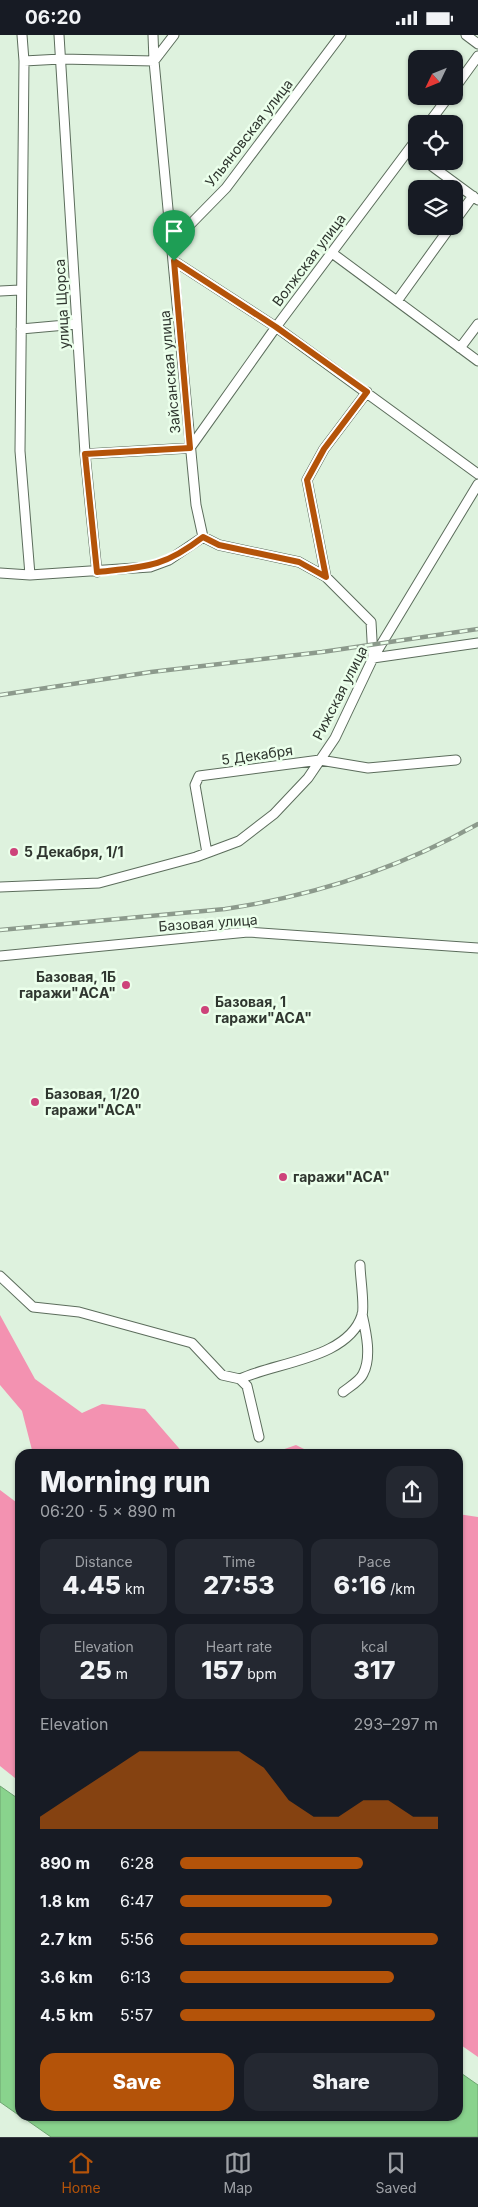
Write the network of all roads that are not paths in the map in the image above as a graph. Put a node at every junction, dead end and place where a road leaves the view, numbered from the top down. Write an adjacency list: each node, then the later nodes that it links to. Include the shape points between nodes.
1 (22, 35): 10 (street)
2 (59, 35): 9 (street, улица Щорса)
3 (153, 35): 11 (street, Зайсанская улица)
4 (174, 35): 11 (street)
5 (341, 35): 18 (street, Ульяновская улица, via 226,188)
6 (466, 35): 7 (street)
7 (478, 44)
8 (478, 57): 12 (street)
9 (61, 59): 10 (street); 11 (street); 24 (street, улица Щорса)
10 (24, 61): 21 (street)
11 (154, 61): 18 (street, Зайсанская улица)
12 (463, 77)
13 (408, 158): 19 (street, Волжская улица)
14 (437, 170): 15 (street)
15 (475, 198): 16 (street)
16 (463, 212)
17 (445, 235): 23 (street)
18 (172, 243): 20 (street, Зайсанская улица)
19 (332, 253): 23 (street); 26 (street, Волжская улица)
20 (174, 261): 26 (street); 31 (street, Зайсанская улица)
21 (20, 290): 22 (street); 27 (street)
22 (0, 291)
23 (397, 301): 28 (street)
24 (77, 324): 27 (street); 32 (street, улица Щорса)
25 (478, 324): 28 (street)
26 (276, 327): 30 (street); 31 (street, Волжская улица)
27 (21, 329): 38 (street, via 20,451)
28 (460, 347): 29 (street)
29 (478, 361)
30 (367, 392): 33 (street); 39 (street, via 324,449 307,480)
31 (190, 448): 32 (street); 35 (street, Зайсанская улица)
32 (85, 454): 36 (street, улица Щорса)
33 (478, 473)
34 (478, 485): 41 (street, Рижская улица)
35 (203, 537): 36 (street, via 169,560 150,567); 39 (street, via 219,545 299,562)
36 (97, 572): 38 (street)
37 (0, 573): 38 (street)
38 (30, 575)
39 (326, 577): 41 (street, via 371,622)
40 (478, 643): 41 (street)
41 (373, 658): 42 (street, Рижская улица, via 335,738)
42 (320, 760): 43 (street, 5 Декабря, via 368,768); 44 (street, Рижская улица, via 308,778 274,813 239,841); 44 (street, 5 Декабря, via 199,777 195,785)
43 (456, 760)
44 (207, 853): 45 (street, Рижская улица, via 99,883)
45 (0, 887)
46 (478, 948): 47 (street, Базовая улица, via 248,932)
47 (0, 956)
48 (360, 1265): 50 (street)
49 (0, 1276): 51 (street, via 33,1307 79,1312 192,1343 222,1375)
50 (362, 1314): 51 (street, via 352,1332 338,1345); 52 (street, via 367,1355 363,1375)
51 (240, 1379): 53 (street, via 247,1386)
52 (343, 1392)
53 (259, 1437)

